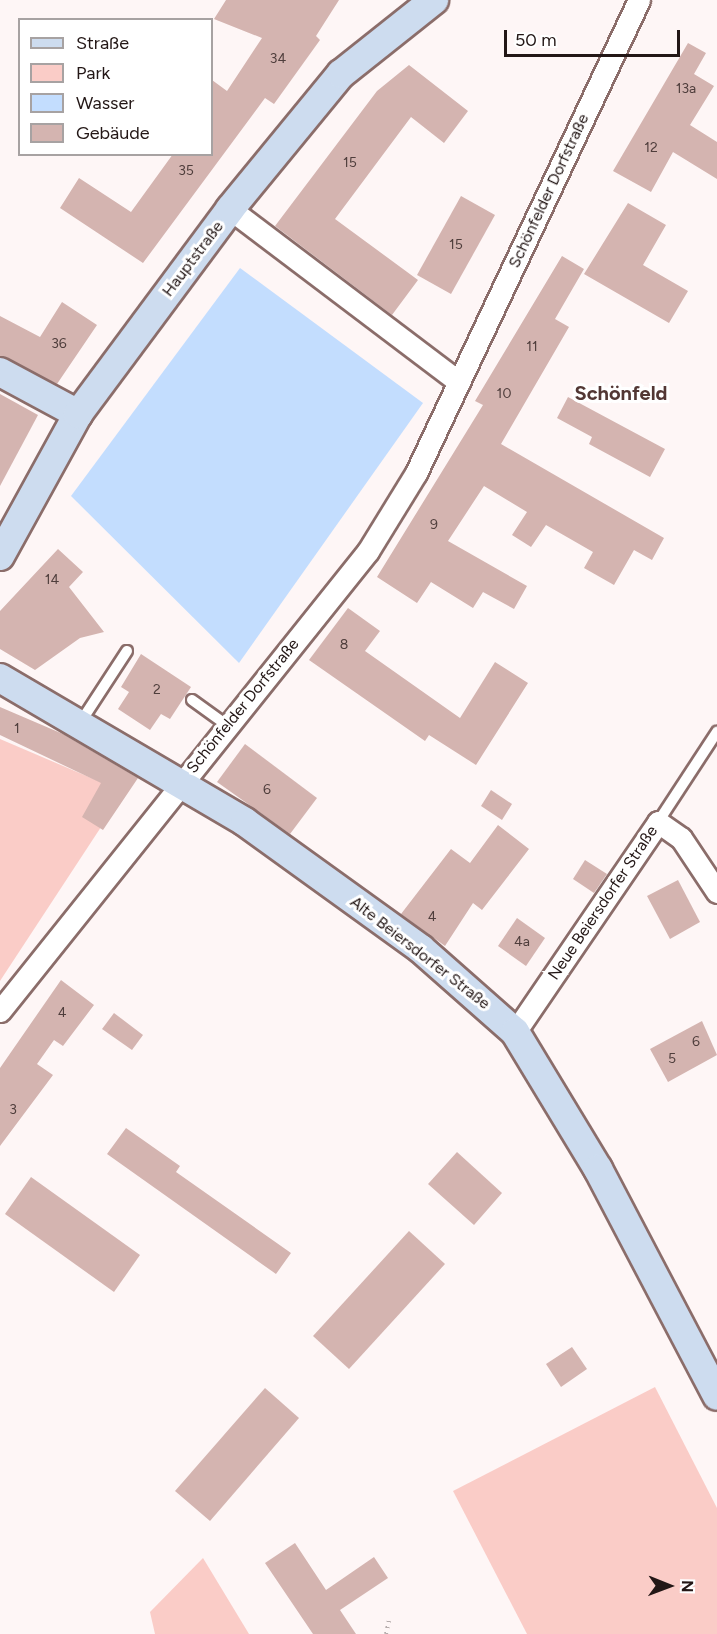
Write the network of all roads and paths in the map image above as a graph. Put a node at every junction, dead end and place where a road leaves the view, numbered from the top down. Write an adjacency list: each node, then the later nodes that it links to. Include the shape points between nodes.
1 (434, 0): 3 (main road, Hauptstraße, via 341,74)
2 (639, 0): 5 (street, Schönfelder Dorfstraße)
3 (230, 209): 5 (street); 6 (main road, Hauptstraße)
4 (0, 372): 6 (main road)
5 (459, 382): 12 (street, Schönfelder Dorfstraße, via 416,473 368,551)
6 (78, 414): 7 (main road, Hauptstraße)
7 (0, 556)
8 (127, 651): 11 (lane)
9 (0, 678): 11 (main road, Alte Beiersdorfer Straße)
10 (192, 700): 12 (lane)
11 (80, 723): 14 (main road, Alte Beiersdorfer Straße)
12 (228, 726): 14 (street, Schönfelder Dorfstraße)
13 (717, 732): 15 (lane)
14 (181, 780): 17 (street, Schönfelder Dorfstraße); 18 (main road, Alte Beiersdorfer Straße, via 421,950)
15 (658, 822): 16 (street, Neue Beiersdorfer Straße, via 681,838); 18 (street, Neue Beiersdorfer Straße)
16 (717, 892)
17 (0, 1011)
18 (515, 1032): 19 (main road, Alte Beiersdorfer Straße, via 598,1169)
19 (717, 1396)
20 (389, 1620): 21 (path)
21 (386, 1634)

